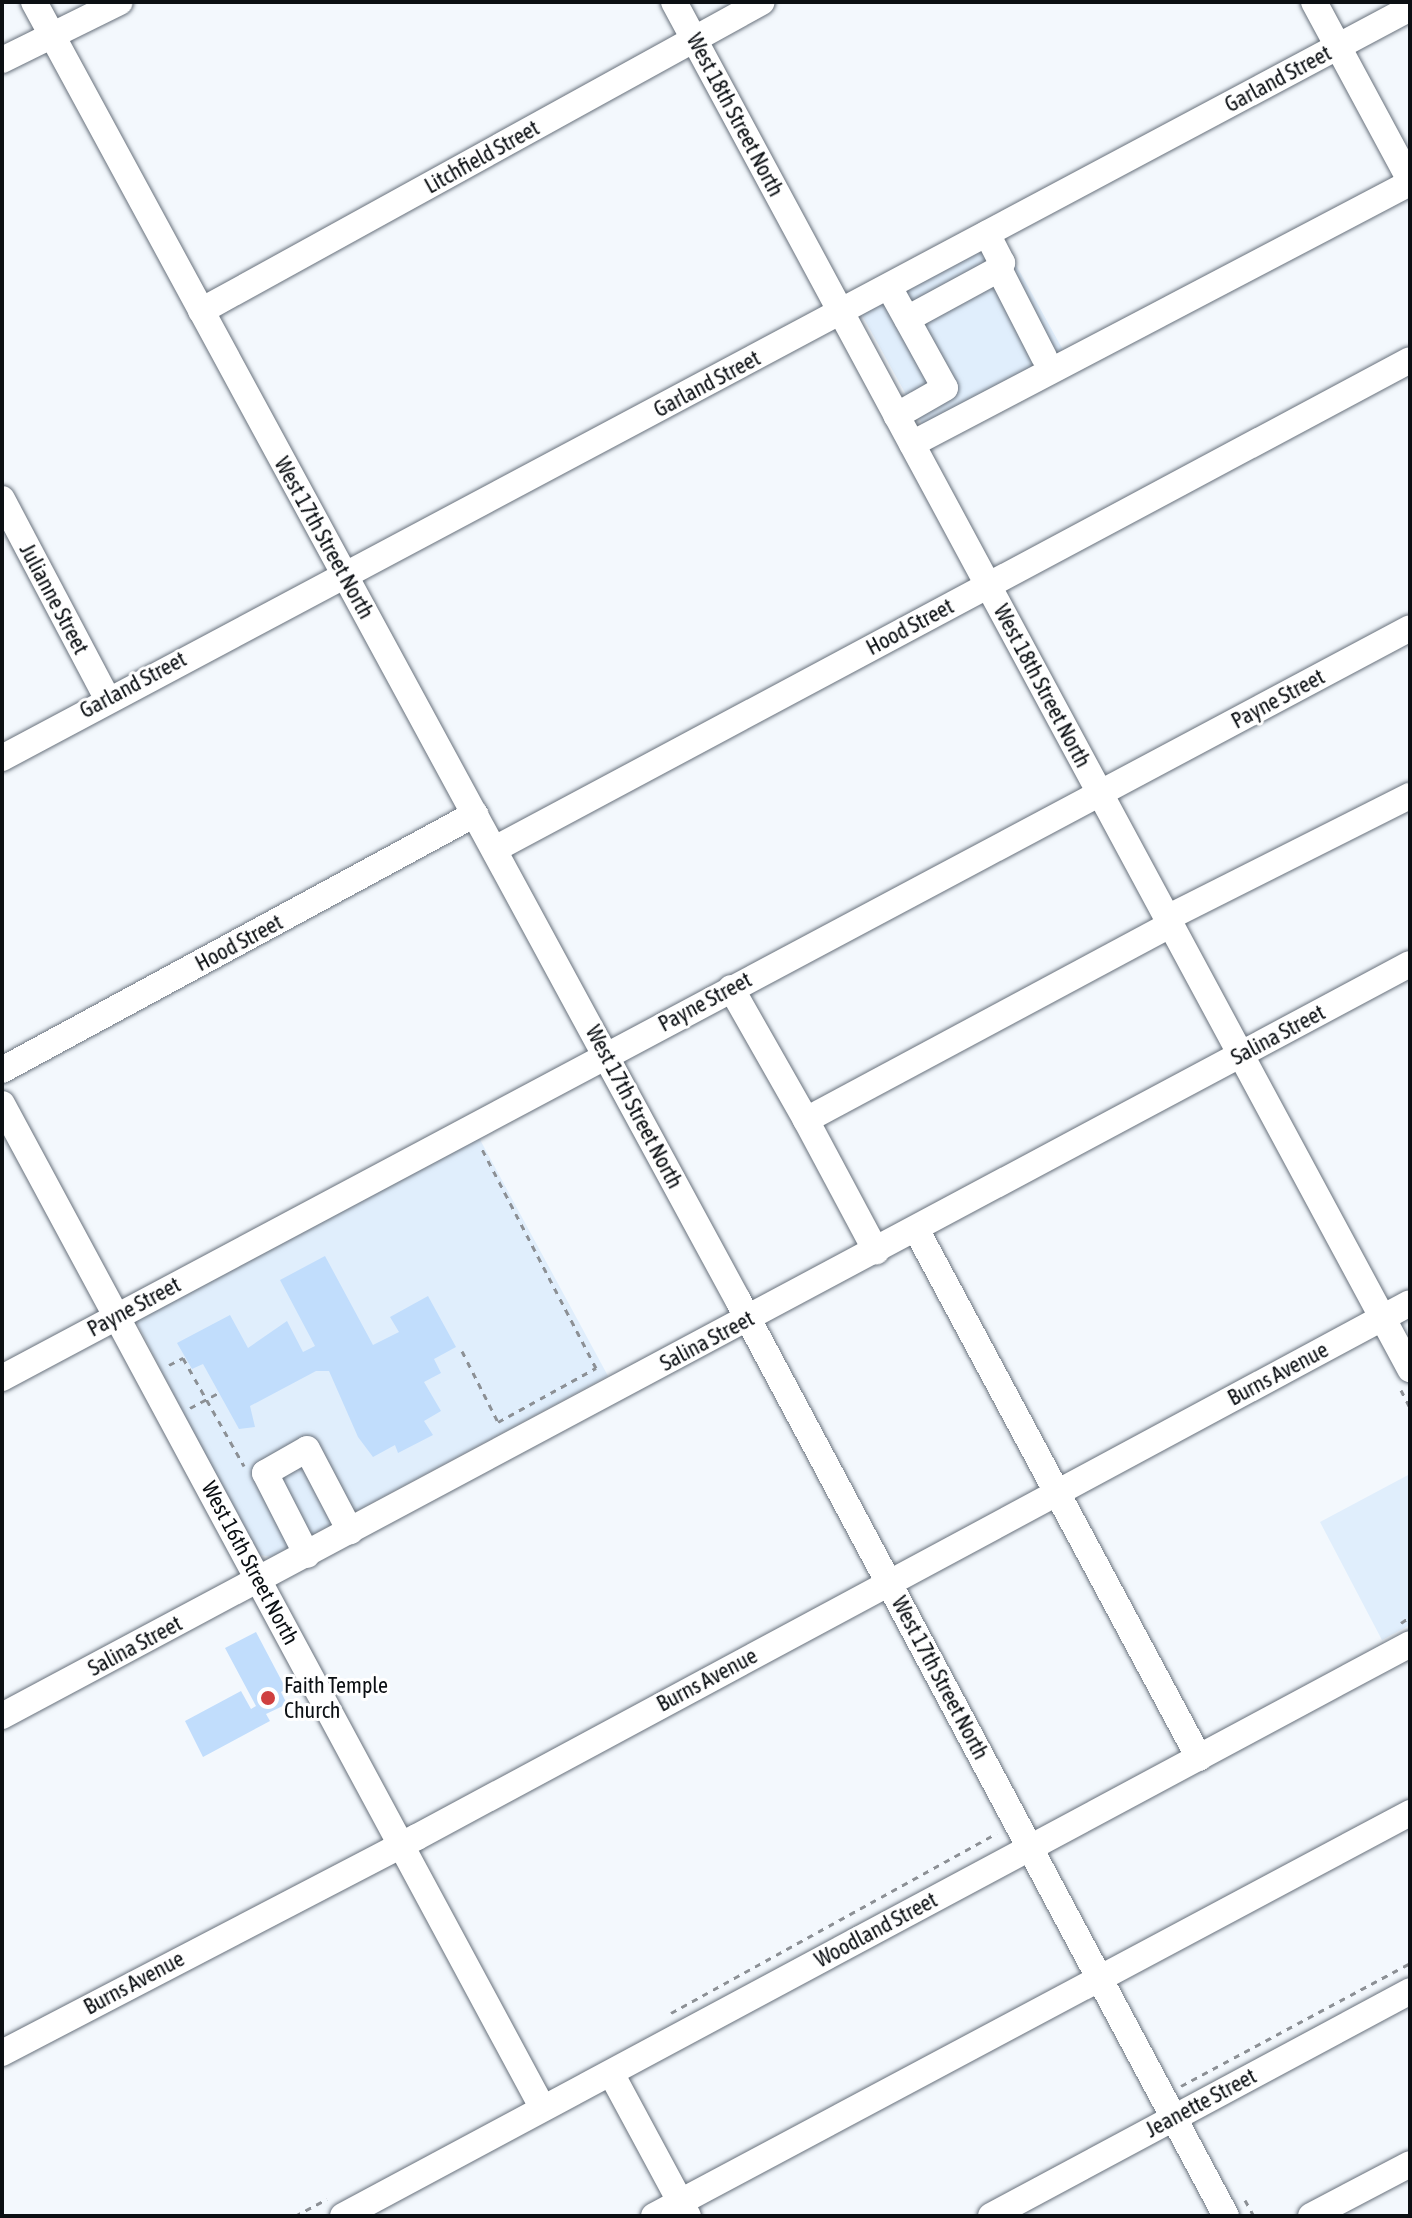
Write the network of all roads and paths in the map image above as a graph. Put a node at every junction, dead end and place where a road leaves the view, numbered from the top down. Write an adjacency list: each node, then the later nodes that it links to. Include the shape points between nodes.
1 (34, 2): 7 (street, West 17th Street North)
2 (120, 2): 7 (street)
3 (674, 2): 8 (street, West 18th Street North)
4 (762, 2): 8 (street, Litchfield Street)
5 (1314, 2): 9 (street)
6 (1410, 8): 9 (street, Garland Street)
7 (53, 36): 10 (street); 15 (street, West 17th Street North)
8 (695, 41): 15 (street, Litchfield Street); 16 (street, West 18th Street North)
9 (1338, 47): 11 (street); 12 (street, Garland Street)
10 (2, 60)
11 (1410, 182): 21 (street)
12 (987, 234): 13 (street, via 1002,263); 14 (street, Garland Street)
13 (999, 269): 17 (street); 18 (street)
14 (889, 287): 16 (street, Garland Street); 17 (street)
15 (201, 311): 23 (street, West 17th Street North)
16 (841, 313): 20 (street, West 18th Street North); 23 (street, Garland Street)
17 (907, 319): 20 (street, via 945,388)
18 (1044, 357)
19 (1410, 360): 24 (street, Hood Street)
20 (896, 416): 21 (street, West 18th Street North)
21 (912, 444): 24 (street, West 18th Street North)
22 (2, 499): 26 (street, Julianne Street)
23 (344, 575): 26 (street, Garland Street); 30 (street, West 17th Street North)
24 (988, 585): 28 (street, West 18th Street North); 31 (street, Hood Street)
25 (1410, 628): 28 (street, Payne Street)
26 (107, 698): 27 (street, Garland Street)
27 (2, 758)
28 (1100, 793): 32 (street, West 18th Street North); 34 (street, Payne Street)
29 (1410, 796): 32 (street)
30 (475, 814): 31 (street, West 17th Street North); 37 (street, Hood Street)
31 (495, 849): 35 (street, West 17th Street North)
32 (1169, 921): 36 (street, West 18th Street North); 39 (street)
33 (1410, 964): 36 (street, Salina Street)
34 (731, 988): 35 (street, Payne Street); 39 (street)
35 (606, 1055): 44 (street, Payne Street); 46 (street, West 17th Street North)
36 (1241, 1055): 41 (street, Salina Street); 45 (street, West 18th Street North)
37 (2, 1070)
38 (2, 1104): 44 (street, West 16th Street North)
39 (806, 1120): 42 (street)
40 (467, 1154): 47 (path, via 481,1147 596,1368 498,1422)
41 (916, 1229): 42 (street, Salina Street); 55 (street)
42 (876, 1251): 46 (street, Salina Street)
43 (1410, 1303): 45 (street, Burns Avenue)
44 (117, 1316): 50 (street, Payne Street); 58 (street, West 16th Street North)
45 (1382, 1318): 49 (street, West 18th Street North); 55 (street, Burns Avenue)
46 (748, 1319): 56 (street, Salina Street); 59 (street, West 17th Street North)
47 (462, 1351)
48 (164, 1367): 52 (path, via 183,1358)
49 (1410, 1369)
50 (2, 1378)
51 (218, 1393): 52 (path)
52 (208, 1399): 53 (path); 54 (path)
53 (181, 1413)
54 (246, 1470)
55 (1057, 1493): 59 (street, Burns Avenue); 62 (street)
56 (350, 1531): 57 (street, Salina Street); 57 (street, via 307,1449 265,1473)
57 (307, 1555): 58 (street, Salina Street)
58 (259, 1581): 61 (street, Salina Street); 65 (street, West 16th Street North)
59 (889, 1582): 65 (street, Burns Avenue); 66 (street, West 17th Street North)
60 (1410, 1644): 62 (street, Woodland Street)
61 (2, 1716)
62 (1199, 1758): 66 (street, Woodland Street)
63 (1410, 1813): 68 (street)
64 (1005, 1828): 70 (path)
65 (401, 1845): 71 (street, Burns Avenue); 74 (street, West 16th Street North)
66 (1029, 1849): 68 (street, West 17th Street North); 72 (street, Woodland Street)
67 (1410, 1963): 73 (path)
68 (1101, 1981): 75 (street, West 17th Street North); 78 (street)
69 (1410, 1991): 75 (street, Jeanette Street)
70 (670, 2014)
71 (2, 2053)
72 (612, 2075): 74 (street, Woodland Street); 78 (street)
73 (1181, 2086)
74 (542, 2107): 77 (street, Woodland Street)
75 (1174, 2118): 81 (street, Jeanette Street); 82 (street, West 17th Street North)
76 (1410, 2164): 83 (street)
77 (339, 2206): 79 (path)
78 (684, 2209): 80 (street)
79 (295, 2216)
80 (654, 2216)
81 (991, 2216)
82 (1226, 2216)
83 (1311, 2216)

